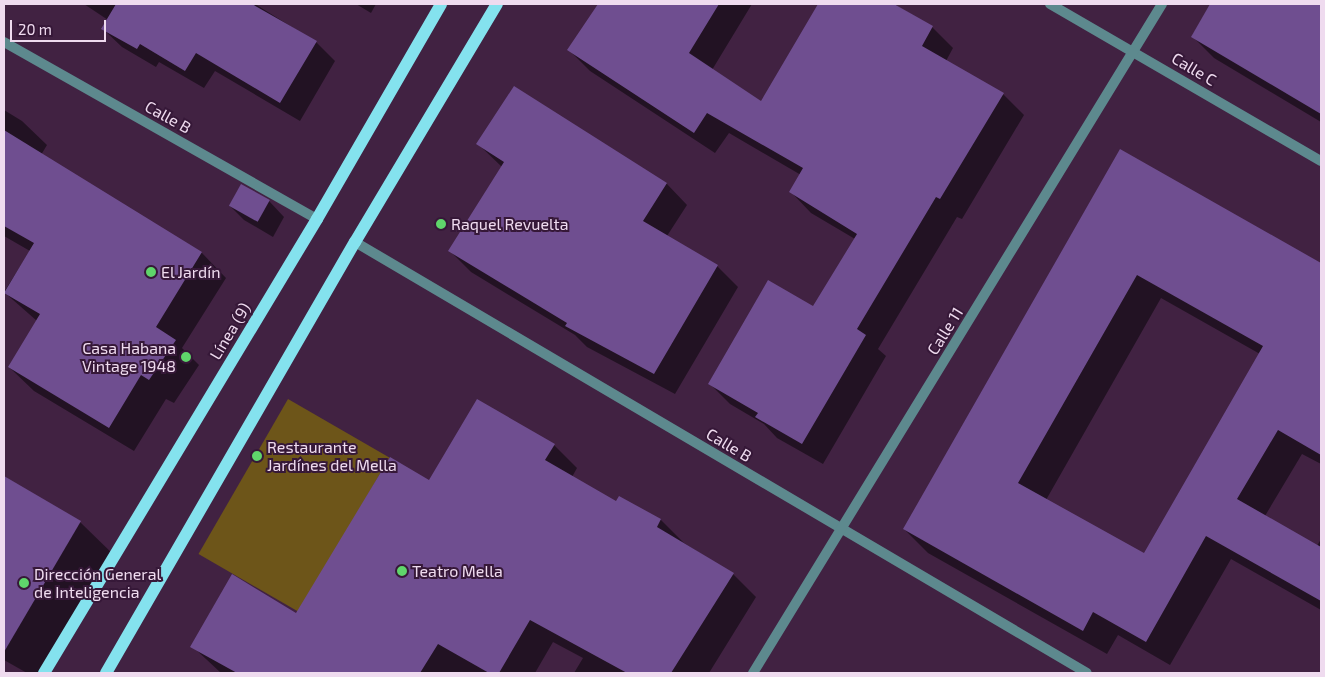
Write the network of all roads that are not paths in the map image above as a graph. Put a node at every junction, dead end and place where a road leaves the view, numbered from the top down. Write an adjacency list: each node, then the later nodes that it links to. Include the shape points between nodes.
1 (441, 4): 8 (main road, Línea (9))
2 (497, 4): 9 (main road)
3 (1050, 4): 6 (street, Calle C)
4 (1162, 4): 6 (street, Calle 11)
5 (4, 42): 8 (street, Calle B)
6 (1135, 52): 7 (street, Calle C); 10 (street, Calle 11)
7 (1321, 161)
8 (317, 219): 11 (main road, Línea (9))
9 (355, 242): 10 (street, Calle B); 12 (main road)
10 (841, 528): 13 (street, Calle 11); 14 (street, Calle B)
11 (44, 673)
12 (106, 673)
13 (753, 673)
14 (1087, 673)

